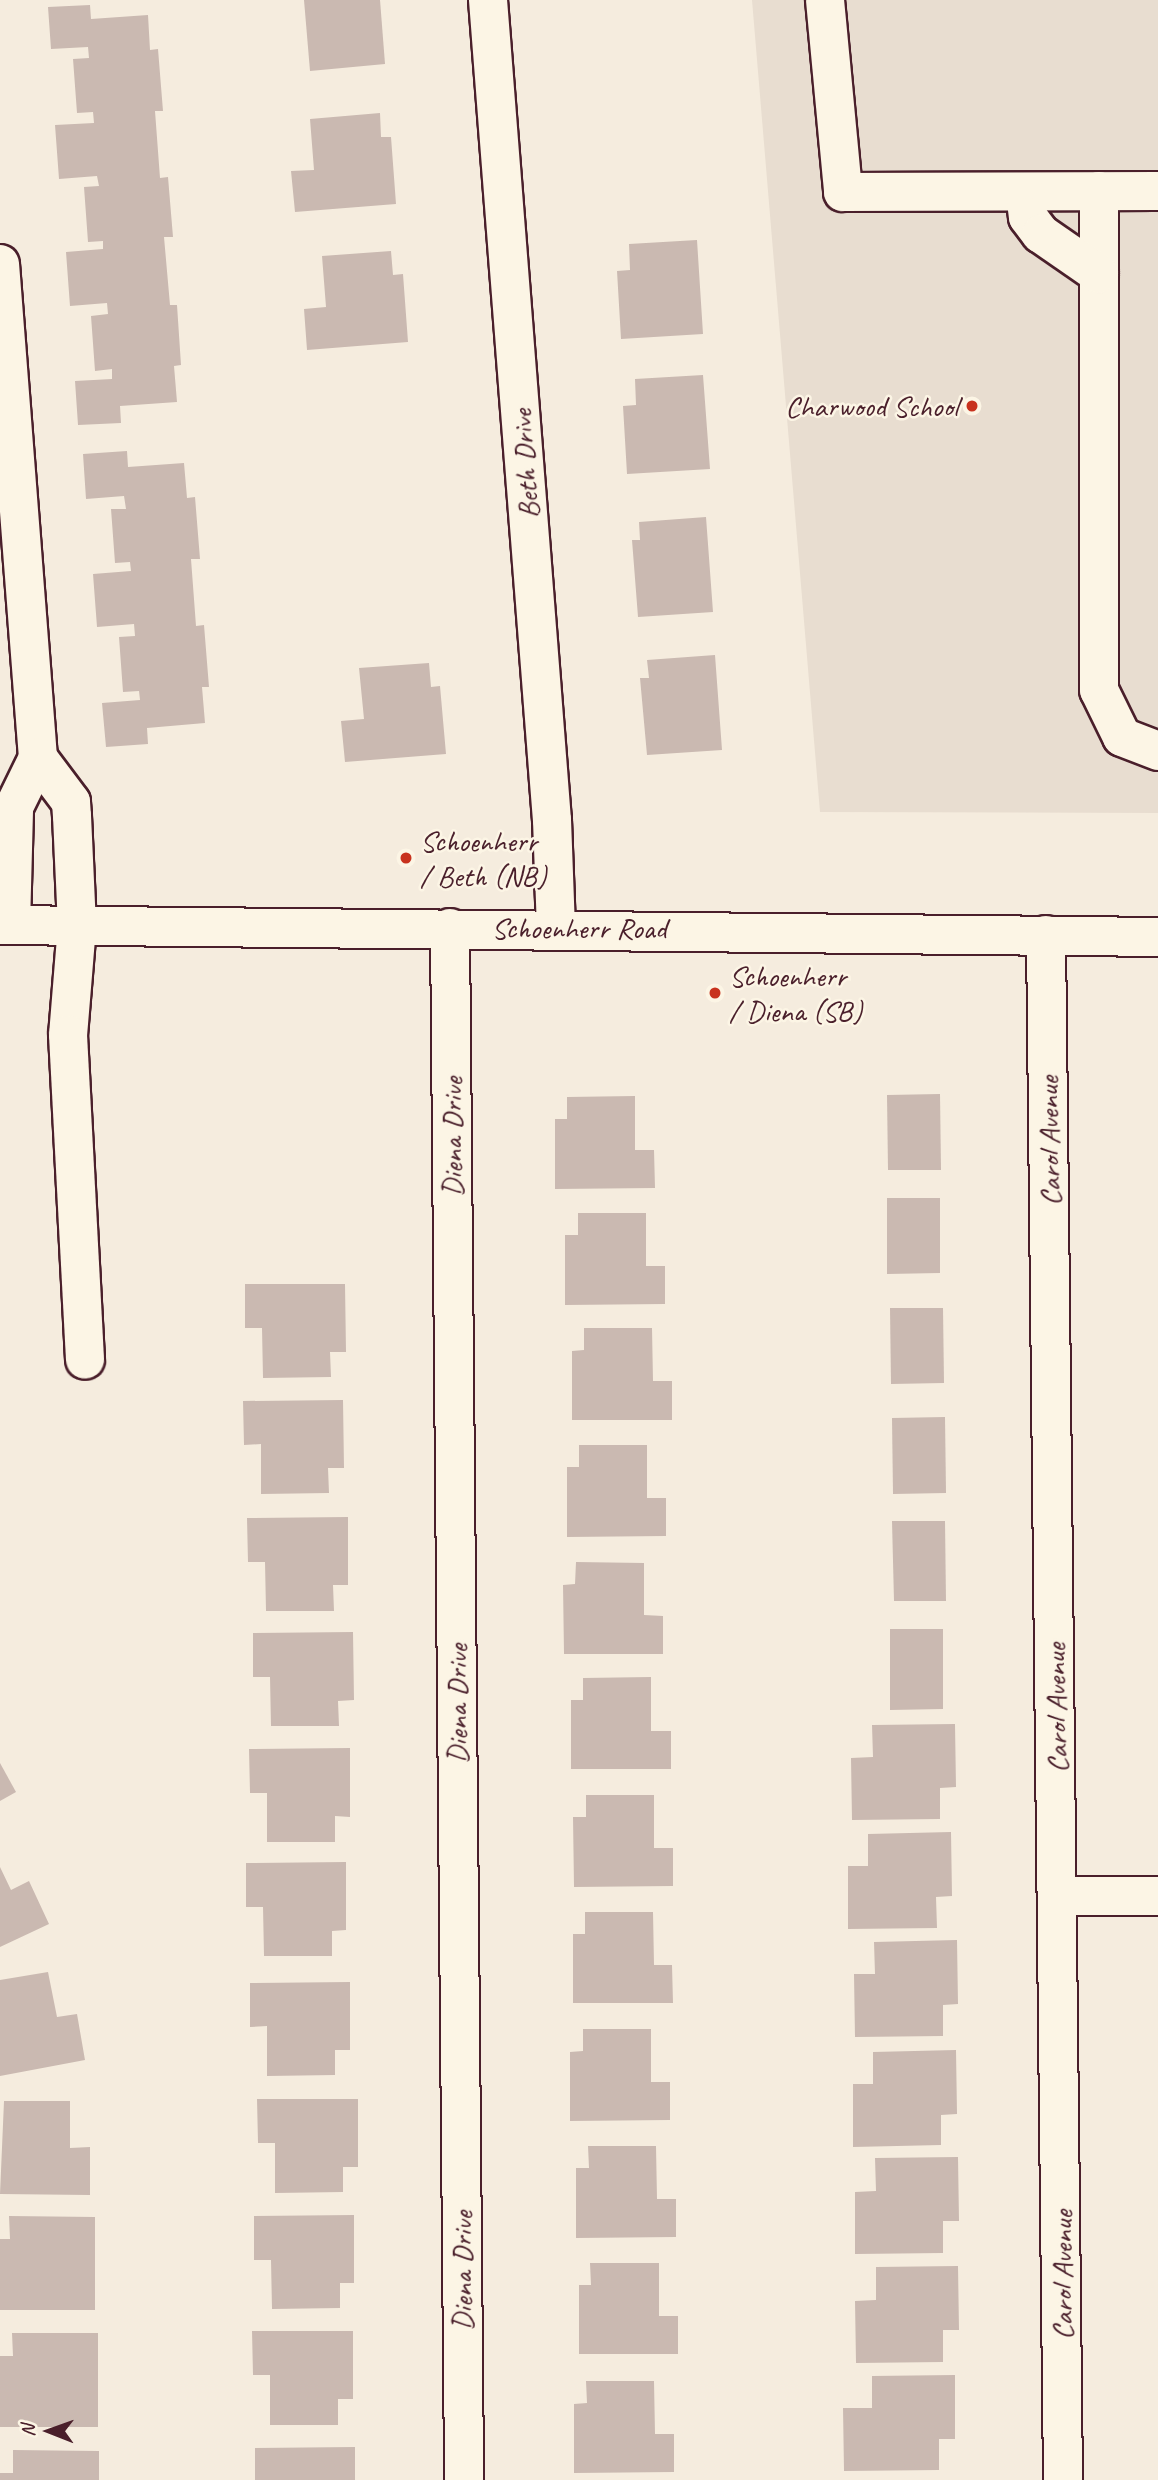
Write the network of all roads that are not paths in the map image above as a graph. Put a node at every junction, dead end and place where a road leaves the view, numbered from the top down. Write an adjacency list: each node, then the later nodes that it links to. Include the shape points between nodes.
1 (488, 0): 13 (street, Beth Drive, via 552,820)
2 (825, 0): 5 (street, via 843,192)
3 (1100, 191): 4 (street); 5 (street); 7 (street)
4 (1158, 191)
5 (1025, 193): 7 (street, via 1028,217 1041,234)
6 (0, 264): 9 (street)
7 (1099, 274): 8 (street, via 1099,690 1122,737)
8 (1158, 751)
9 (38, 758): 10 (street, via 13,807); 11 (street, via 71,802)
10 (6, 925): 11 (street, Schoenherr Road)
11 (77, 926): 12 (street, Schoenherr Road); 16 (street, via 68,1035)
12 (450, 928): 13 (street, Schoenherr Road); 19 (street, Diena Drive)
13 (556, 928): 14 (street, Schoenherr Road)
14 (1046, 935): 15 (street, Schoenherr Road); 17 (street, Carol Avenue)
15 (1158, 937)
16 (85, 1360)
17 (1058, 1896): 18 (street); 20 (street, Carol Avenue)
18 (1158, 1896)
19 (464, 2480)
20 (1063, 2480)

